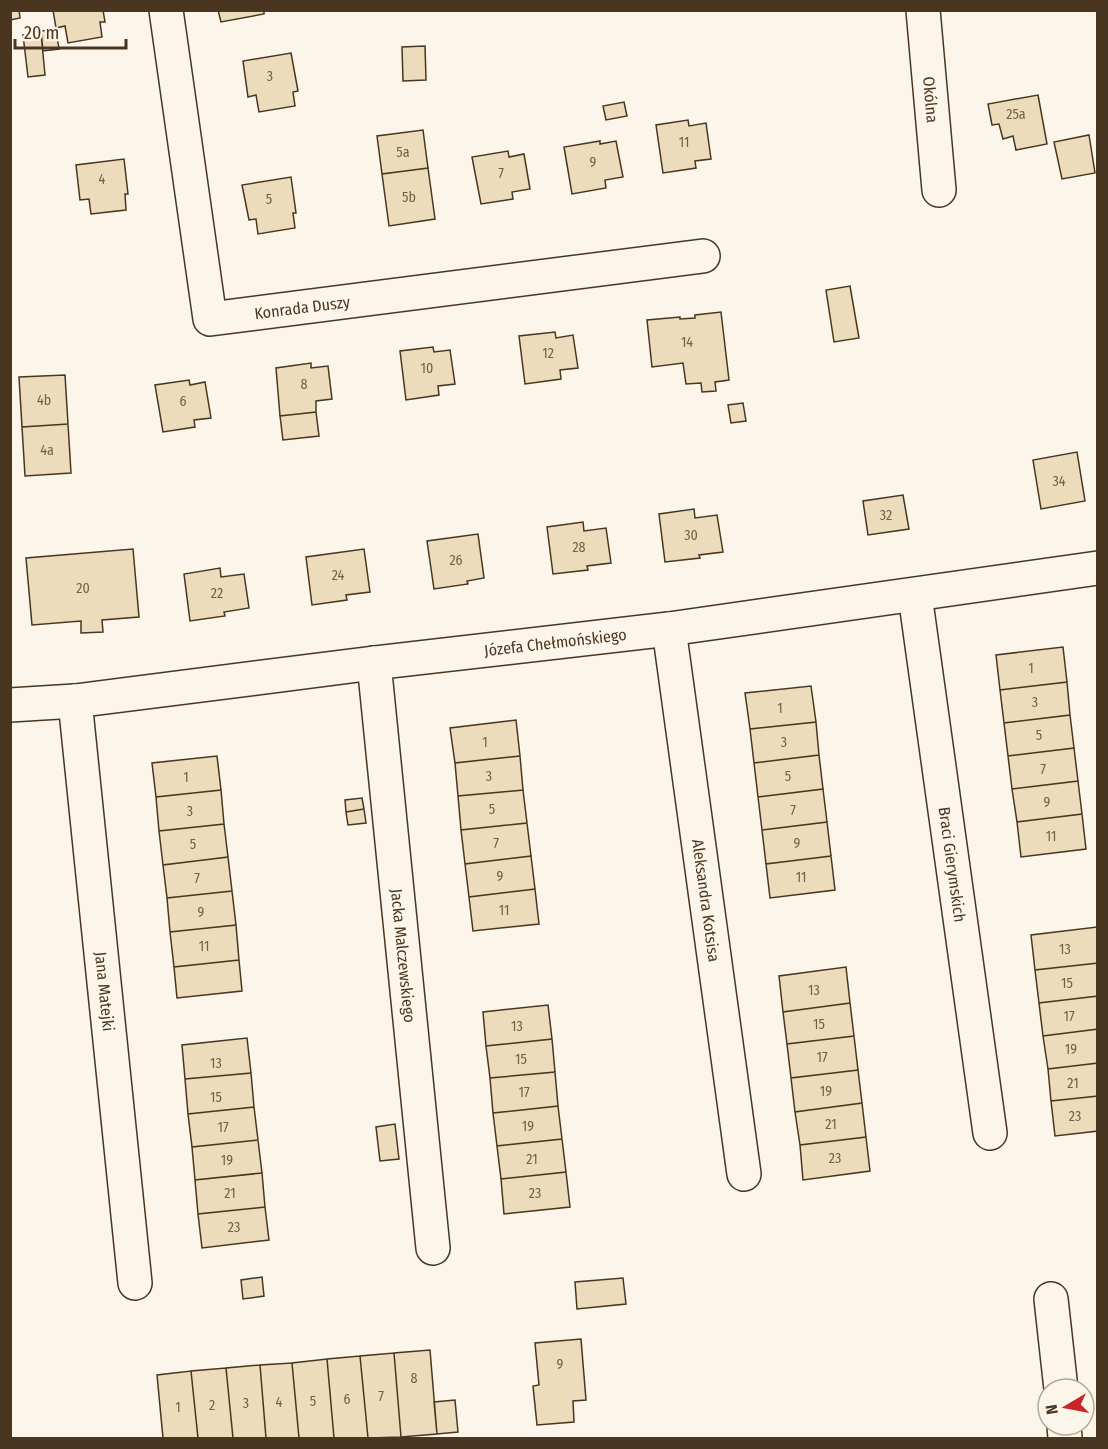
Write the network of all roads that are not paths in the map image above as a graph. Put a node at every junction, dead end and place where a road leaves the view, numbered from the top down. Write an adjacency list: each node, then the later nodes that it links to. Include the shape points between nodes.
1 (166, 10): 4 (street, Konrada Duszy, via 210,319)
2 (923, 10): 3 (street, Okólna)
3 (939, 190)
4 (703, 256)
5 (1098, 568): 6 (street, Józefa Chełmońskiego)
6 (915, 595): 7 (street, Józefa Chełmońskiego); 11 (street, Braci Gierymskich)
7 (669, 629): 8 (street, Józefa Chełmońskiego); 12 (street, Aleksandra Kotsisa)
8 (374, 663): 9 (street, Józefa Chełmońskiego); 13 (street, Jacka Malczewskiego)
9 (75, 701): 10 (street, Józefa Chełmońskiego); 14 (street, Jana Matejki)
10 (10, 705)
11 (990, 1133)
12 (744, 1174)
13 (433, 1248)
14 (135, 1283)
15 (1052, 1299): 16 (street)
16 (1059, 1377)

